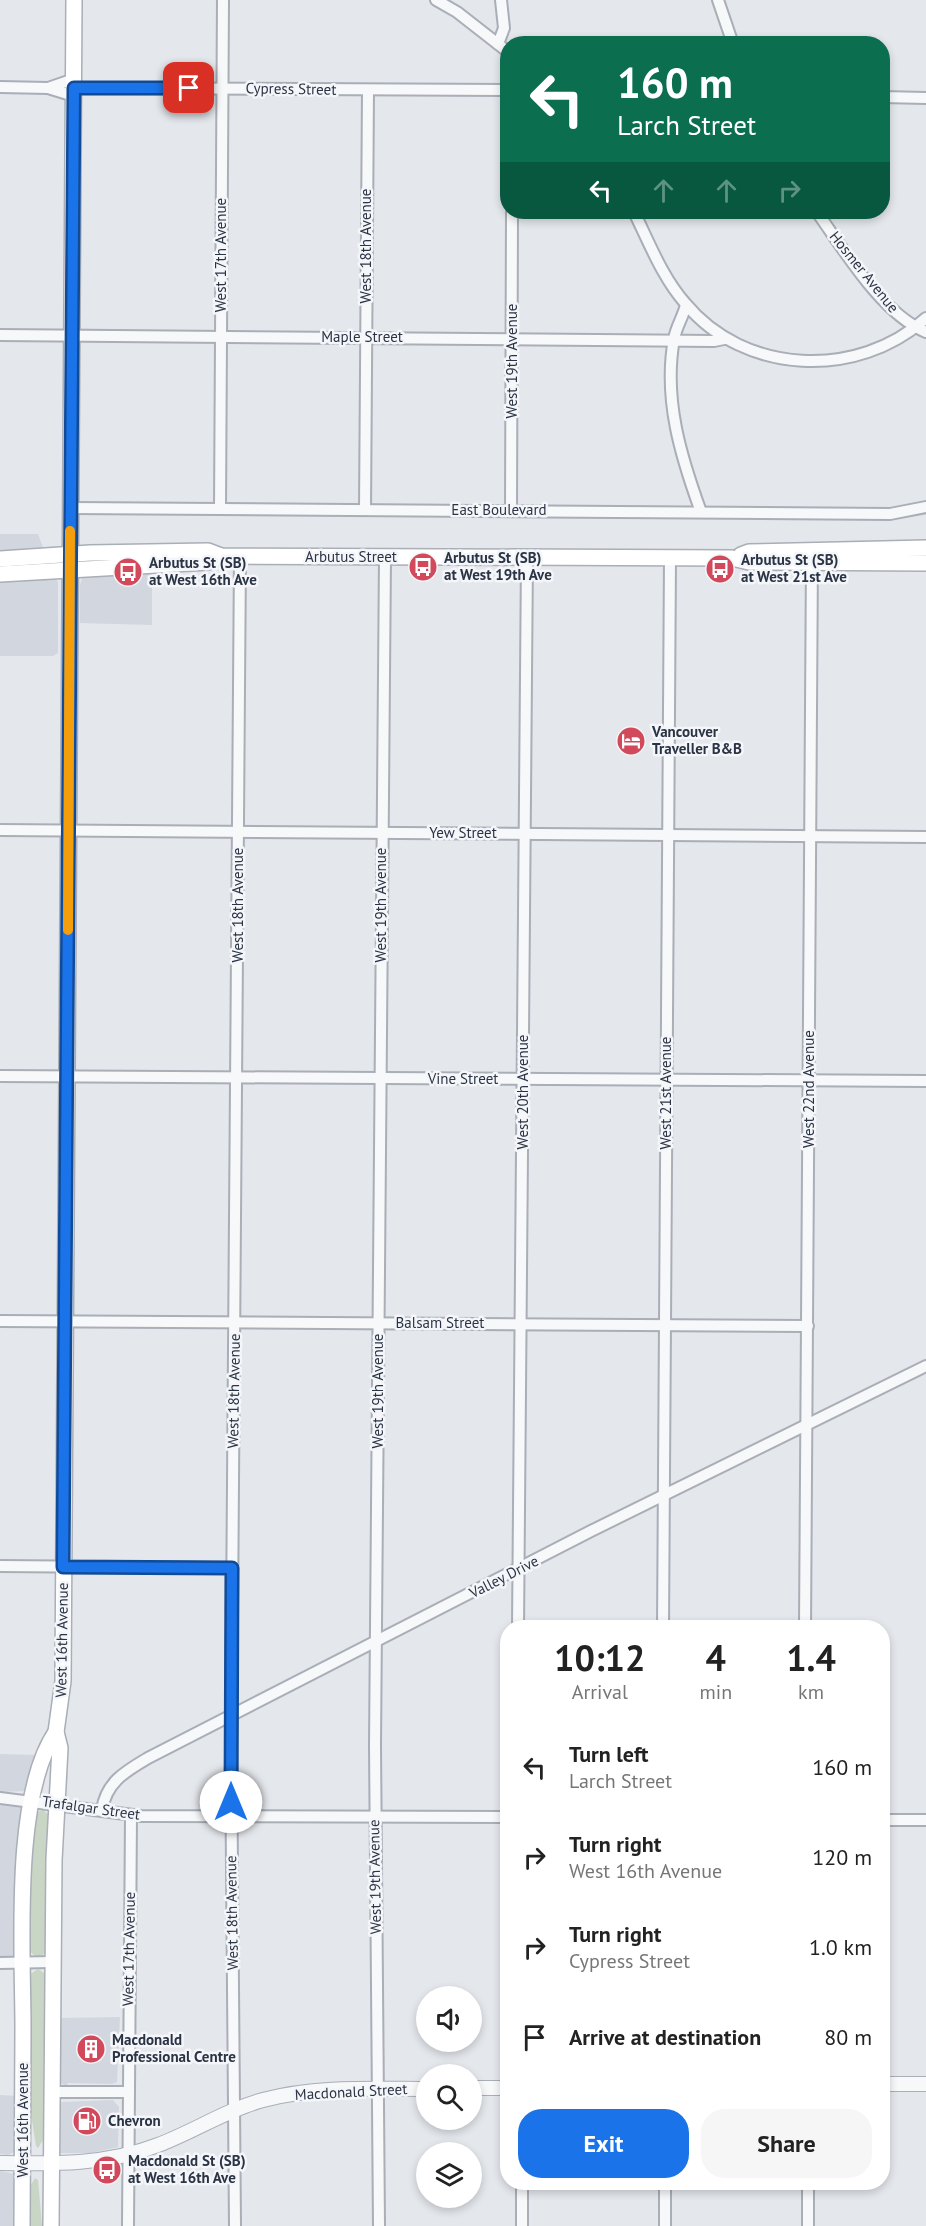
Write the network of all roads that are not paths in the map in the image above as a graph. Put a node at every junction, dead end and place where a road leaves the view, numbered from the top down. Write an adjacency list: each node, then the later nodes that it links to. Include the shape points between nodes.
1 (74, 0): 11 (main road, West 16th Avenue)
2 (223, 0): 12 (street, West 17th Avenue)
3 (436, 0): 8 (street)
4 (501, 0): 6 (street)
5 (718, 0): 7 (street)
6 (504, 36)
7 (730, 36)
8 (500, 46)
9 (0, 87): 10 (street, Cypress Street)
10 (48, 88): 11 (street, Cypress Street); 11 (street, Cypress Street)
11 (74, 88): 12 (street, Cypress Street); 25 (main road, West 16th Avenue)
12 (222, 88): 13 (street, Cypress Street); 27 (street, West 17th Avenue)
13 (368, 90): 14 (street, Cypress Street); 26 (street, West 18th Avenue)
14 (500, 90)
15 (890, 97): 16 (street)
16 (926, 98)
17 (512, 219): 28 (street, West 19th Avenue)
18 (637, 219): 20 (street, via 668,281)
19 (822, 219): 22 (street, Hosmer Avenue, via 883,298)
20 (686, 304): 29 (street); 30 (street)
21 (926, 318): 22 (street)
22 (915, 327): 23 (street, Hosmer Avenue); 29 (street, via 866,354 831,361 776,358)
23 (926, 332)
24 (0, 335): 25 (street, Maple Street)
25 (72, 336): 27 (street, Maple Street); 32 (main road, West 16th Avenue)
26 (366, 337): 27 (street, Maple Street); 28 (street, Maple Street); 34 (street, West 18th Avenue)
27 (220, 338): 33 (street, West 17th Avenue)
28 (512, 338): 30 (street, Maple Street); 35 (street, West 19th Avenue)
29 (724, 339): 30 (street, Maple Street)
30 (674, 341): 36 (street, via 671,383 677,438)
31 (926, 507): 36 (street, East Boulevard, via 890,514)
32 (71, 508): 33 (street, East Boulevard); 44 (main road, West 16th Avenue)
33 (220, 509): 34 (street, East Boulevard)
34 (365, 510): 35 (street, East Boulevard)
35 (511, 511): 36 (street, East Boulevard)
36 (701, 512)
37 (926, 548): 41 (main road, Arbutus Street)
38 (240, 556): 39 (main road, Arbutus Street); 44 (main road, Arbutus Street, via 221,555 208,562); 49 (street, West 18th Avenue)
39 (385, 557): 40 (main road, Arbutus Street); 50 (street, West 19th Avenue)
40 (527, 557): 42 (main road, Arbutus Street); 51 (street, West 20th Avenue)
41 (812, 557): 42 (main road, Arbutus Street, via 749,562 732,558); 45 (main road, Arbutus Street); 53 (street, West 22nd Avenue)
42 (670, 558): 52 (street, West 21st Avenue)
43 (0, 559): 44 (main road, Arbutus Street)
44 (70, 561): 46 (main road, Arbutus Street); 48 (main road, West 16th Avenue)
45 (926, 563)
46 (0, 574)
47 (0, 830): 48 (street, Yew Street)
48 (68, 830): 49 (street, Yew Street); 56 (main road, West 16th Avenue)
49 (239, 832): 50 (street, Yew Street); 57 (street, West 18th Avenue)
50 (382, 832): 51 (street, Yew Street); 58 (street, West 19th Avenue)
51 (525, 833): 52 (street, Yew Street); 59 (street, West 20th Avenue)
52 (668, 834): 53 (street, Yew Street); 60 (street, West 21st Avenue)
53 (811, 836): 54 (street, Yew Street); 61 (street, West 22nd Avenue)
54 (926, 837)
55 (0, 1076): 56 (street, Vine Street)
56 (67, 1076): 57 (street, Vine Street); 64 (main road, West 16th Avenue)
57 (237, 1077): 58 (street, Vine Street); 65 (street, West 18th Avenue)
58 (380, 1078): 59 (street, Vine Street); 66 (street, West 19th Avenue)
59 (523, 1079): 60 (street, Vine Street); 67 (street, West 20th Avenue)
60 (666, 1080): 61 (street, Vine Street); 68 (street, West 21st Avenue)
61 (810, 1081): 62 (street, Vine Street); 69 (street, West 22nd Avenue)
62 (926, 1082)
63 (0, 1321): 64 (street, Balsam Street)
64 (65, 1321): 65 (street, Balsam Street); 74 (main road, West 16th Avenue)
65 (235, 1322): 66 (street, Balsam Street); 75 (street, West 18th Avenue)
66 (378, 1323): 67 (street, Balsam Street); 80 (street, West 19th Avenue)
67 (521, 1324): 68 (street, Balsam Street); 76 (street, West 20th Avenue)
68 (664, 1325): 69 (street, Balsam Street); 72 (street, West 21st Avenue)
69 (808, 1326): 71 (street, West 22nd Avenue)
70 (926, 1366): 71 (street, Valley Drive)
71 (807, 1425): 72 (street, Valley Drive); 79 (street, West 22nd Avenue)
72 (663, 1496): 76 (street, Valley Drive); 78 (street, West 21st Avenue)
73 (0, 1566): 74 (street)
74 (63, 1567): 75 (street); 82 (main road, West 16th Avenue, via 63,1681)
75 (232, 1568): 81 (street, West 18th Avenue)
76 (519, 1569): 77 (street, West 20th Avenue); 80 (street, Valley Drive)
77 (518, 1620)
78 (663, 1620)
79 (806, 1620)
80 (376, 1642): 81 (street, Valley Drive); 89 (street, West 19th Avenue)
81 (231, 1717): 86 (street, Valley Drive, via 121,1775 105,1794); 88 (street, West 18th Avenue)
82 (56, 1732): 84 (main road, West 16th Avenue, via 46,1746); 85 (main road, West 16th Avenue, via 60,1748)
83 (0, 1798): 84 (street, Trafalgar Street)
84 (32, 1800): 85 (street, Trafalgar Street); 95 (main road, West 16th Avenue, via 24,1858)
85 (56, 1803): 86 (street, Trafalgar Street); 93 (main road, West 16th Avenue)
86 (102, 1810): 87 (street, Trafalgar Street)
87 (131, 1815): 88 (street, Trafalgar Street); 103 (street, West 17th Avenue)
88 (231, 1816): 89 (street, Trafalgar Street); 104 (street, West 18th Avenue)
89 (374, 1816): 90 (street, Trafalgar Street); 100 (street, West 19th Avenue)
90 (500, 1817)
91 (890, 1820): 92 (street)
92 (926, 1820)
93 (52, 1962): 95 (street); 102 (main road, West 16th Avenue)
94 (0, 1963): 95 (street)
95 (23, 1963): 107 (main road, West 16th Avenue)
96 (890, 2084): 97 (street)
97 (926, 2084)
98 (482, 2088): 99 (street)
99 (500, 2088)
100 (378, 2089): 101 (street, Macdonald Street); 104 (street, Macdonald Street, via 306,2091); 116 (street, West 19th Avenue)
101 (416, 2089)
102 (52, 2092): 103 (street); 108 (main road, West 16th Avenue)
103 (127, 2092): 105 (street, West 17th Avenue)
104 (234, 2111): 105 (street, Macdonald Street); 115 (street, West 18th Avenue)
105 (127, 2155): 108 (street, Macdonald Street); 114 (street, West 17th Avenue)
106 (0, 2163): 107 (street, Macdonald Street)
107 (23, 2163): 108 (street, Macdonald Street); 112 (main road, West 16th Avenue)
108 (52, 2163): 113 (main road, West 16th Avenue)
109 (522, 2190): 117 (street)
110 (665, 2190): 118 (street)
111 (808, 2190): 119 (street)
112 (22, 2226)
113 (51, 2226)
114 (128, 2226)
115 (235, 2226)
116 (379, 2226)
117 (522, 2226)
118 (665, 2226)
119 (808, 2226)

